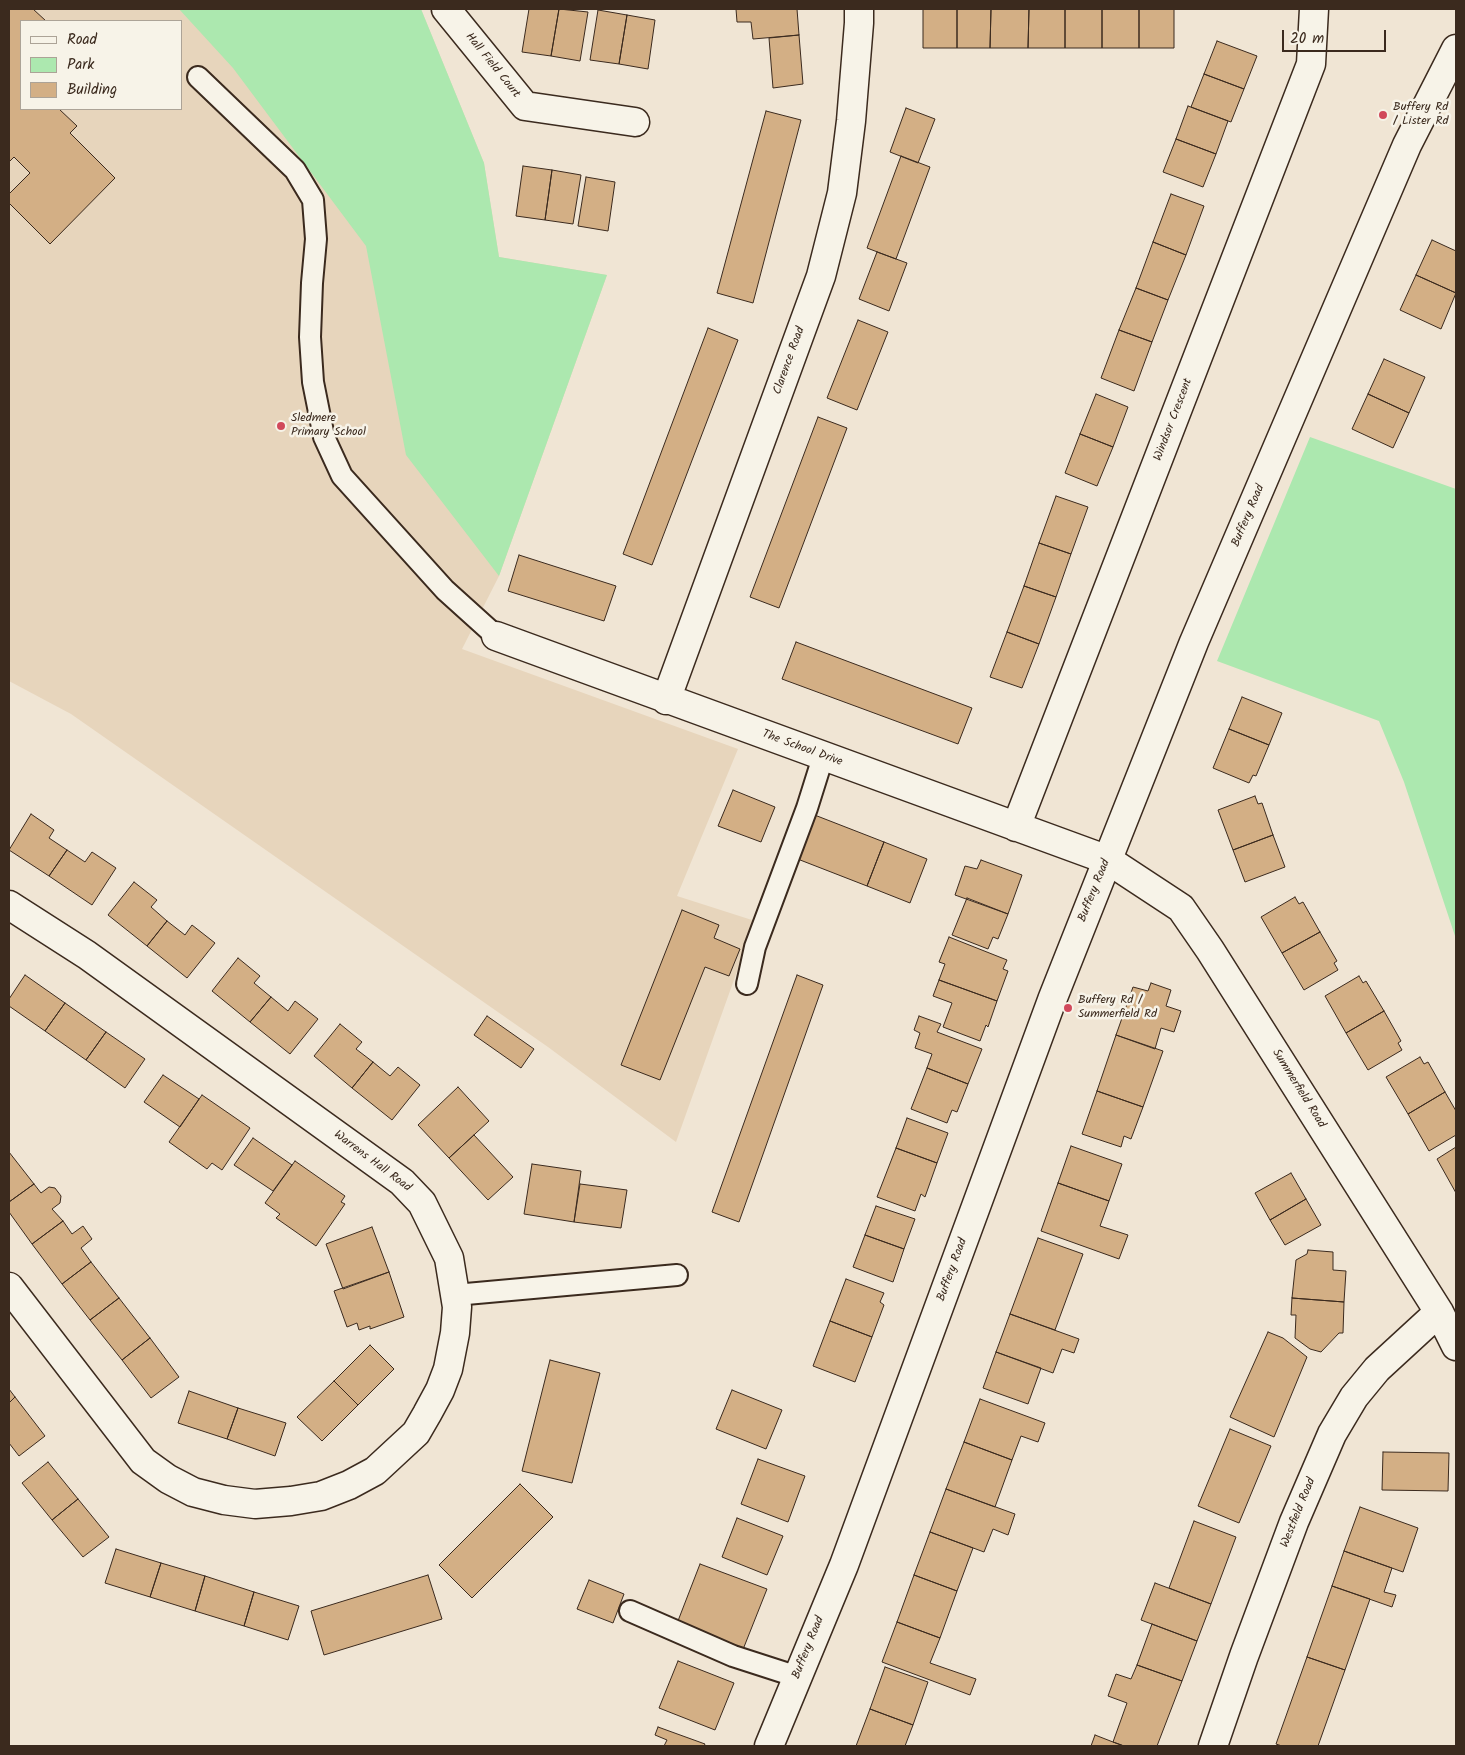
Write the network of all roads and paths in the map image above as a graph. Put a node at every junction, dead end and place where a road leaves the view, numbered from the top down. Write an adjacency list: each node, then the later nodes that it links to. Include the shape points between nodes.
1 (446, 9): 6 (street, Hall Field Court, via 525,106)
2 (859, 9): 8 (street, Clarence Road, via 842,193 821,276)
3 (1314, 9): 10 (street, Windsor Crescent, via 1311,64)
4 (1456, 50): 11 (street, Buffery Road, via 1407,145 1194,642)
5 (198, 77): 7 (lane, via 295,170 314,200 316,239 310,338 313,382 324,437 342,476 444,590)
6 (635, 122)
7 (496, 636): 8 (street, The School Drive)
8 (666, 700): 9 (street, The School Drive)
9 (823, 757): 10 (street, The School Drive); 13 (lane, via 755,947)
10 (1016, 827): 11 (street, The School Drive)
11 (1108, 860): 17 (street, Summerfield Road, via 1180,908 1210,950); 20 (street, Buffery Road, via 1052,1000 844,1565)
12 (9, 906): 16 (street, Warrens Hall Road, via 87,955 402,1182 422,1203 436,1228 449,1258)
13 (747, 984)
14 (677, 1275): 16 (lane)
15 (9, 1287): 16 (street, Warrens Hall Road, via 143,1461 193,1492 255,1504 321,1496 349,1485 375,1471 416,1433 448,1369 455,1333)
16 (455, 1295)
17 (1439, 1312): 18 (street, Summerfield Road); 22 (street, Westfield Road, via 1377,1369 1354,1397 1332,1434 1294,1522)
18 (1456, 1346)
19 (630, 1611): 20 (lane, via 733,1656)
20 (798, 1677): 21 (street, Buffery Road)
21 (769, 1746)
22 (1213, 1746)

